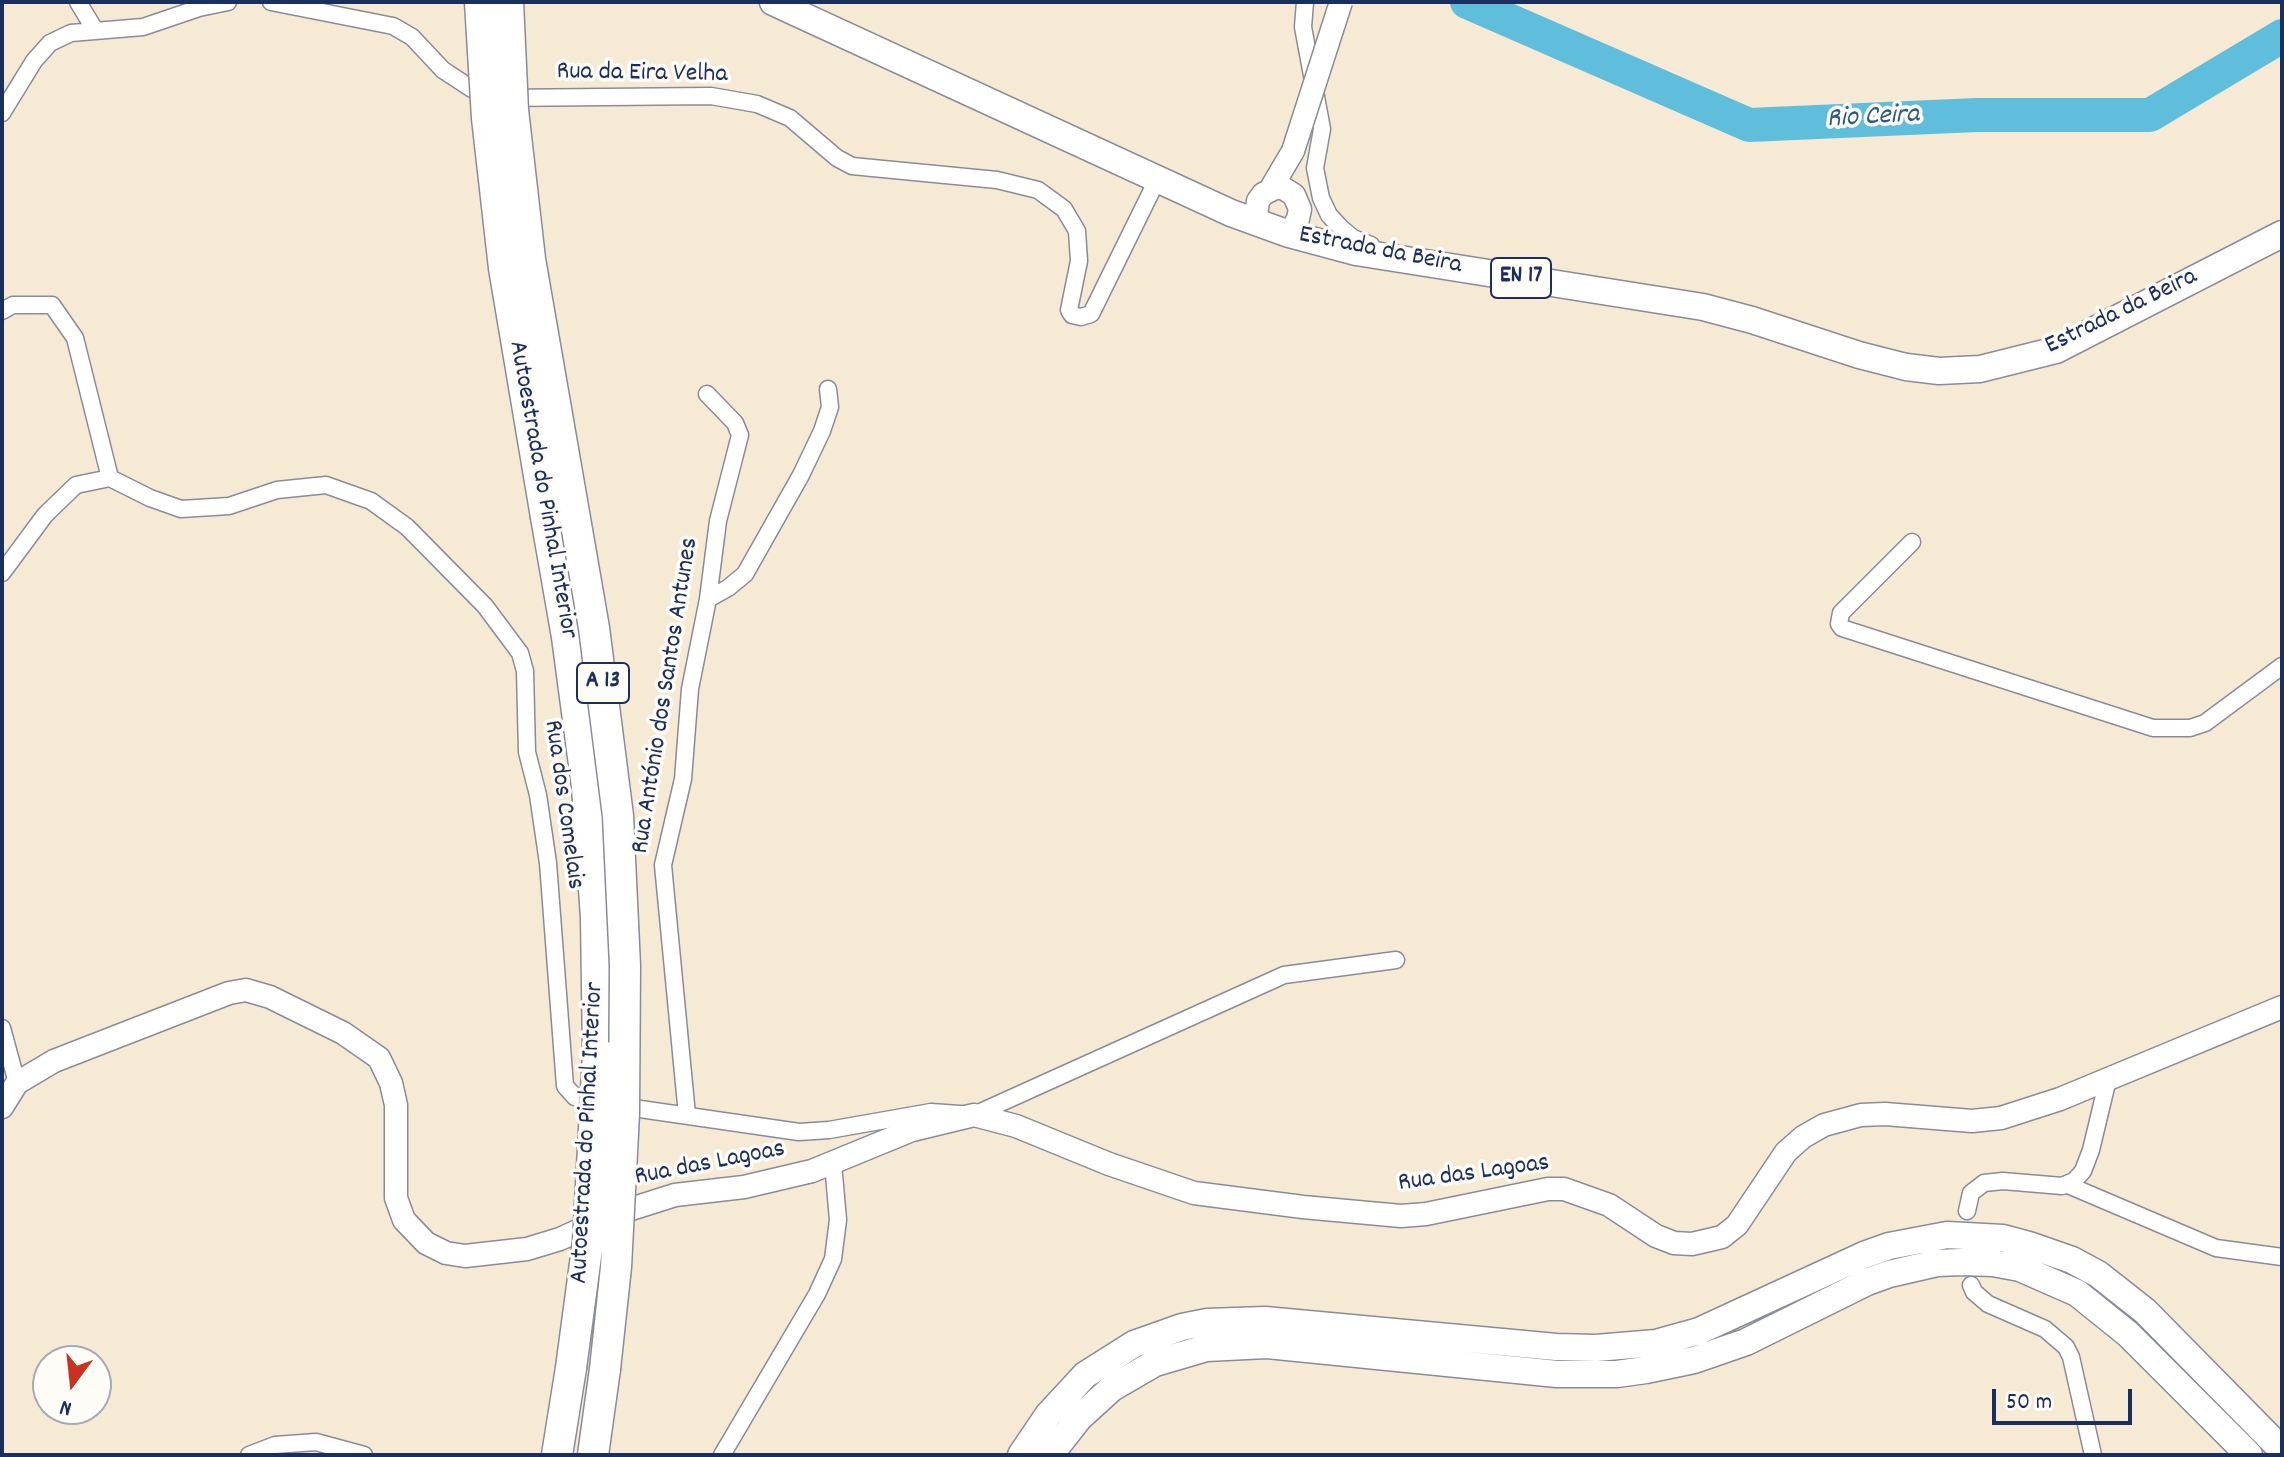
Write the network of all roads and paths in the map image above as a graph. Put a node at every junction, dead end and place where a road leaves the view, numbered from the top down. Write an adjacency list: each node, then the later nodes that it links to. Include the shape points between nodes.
1 (78, 2): 9 (street)
2 (228, 2): 9 (street, via 143,27)
3 (271, 2): 12 (street, Rua da Eira Velha, via 393,26 412,37 443,70 472,89 499,98 711,96 757,104 790,118 852,166 997,180 1038,190 1064,209 1077,231 1079,261 1069,310 1081,317 1091,314)
4 (480, 2): 45 (highway, Autoestrada do Pinhal Interior / A 13, bridge, via 504,268 567,637 593,858 598,983 588,1241)
5 (508, 2): 46 (highway, Autoestrada do Pinhal Interior / A 13, bridge, via 513,110 530,259 606,706 620,845 624,1114 616,1267)
6 (773, 2): 12 (main road, Estrada da Beira / EN 17)
7 (1305, 2): 20 (street, via 1303,27 1322,129 1315,168 1321,198 1329,215 1353,238)
8 (1341, 2): 11 (street, bridge)
9 (95, 30): 10 (street, via 50,43)
10 (2, 113)
11 (1293, 151): 13 (street); 14 (street)
12 (1157, 180): 15 (main road, Estrada da Beira / EN 17)
13 (1266, 192): 14 (street, via 1283,188); 15 (street); 16 (street, via 1258,201)
14 (1297, 202): 17 (street, via 1298,219); 19 (street, via 1313,229)
15 (1231, 213): 16 (main road, Estrada da Beira / EN 17)
16 (1255, 223): 17 (main road, Estrada da Beira / EN 17)
17 (1289, 234): 19 (main road, Estrada da Beira / EN 17)
18 (2282, 234): 20 (main road, Estrada da Beira / EN 17, via 2056,350 1980,369 1953,370 1906,367 1703,307)
19 (1340, 249): 20 (main road, Estrada da Beira / EN 17)
20 (1410, 261)
21 (2, 311): 24 (street, via 13,305 52,305 75,338)
22 (828, 389): 27 (street, via 830,407 822,431 745,574)
23 (707, 394): 27 (street, Rua António dos Santos Antunes, via 740,435 718,521)
24 (110, 478): 26 (street, via 76,485 45,515); 35 (street, Rua dos Comelais, via 181,509 229,506 277,490 326,485 371,501 407,527 485,606 520,653 525,671 525,735 544,826 565,1086 585,1101)
25 (1912, 542): 28 (street, via 1841,613 1842,628 2153,728 2205,723)
26 (2, 573)
27 (708, 599): 35 (street, Rua António dos Santos Antunes, via 690,689 683,779 663,865)
28 (2282, 666)
29 (1396, 960): 36 (street, via 1284,975)
30 (2282, 1007): 32 (street, Rua das Lagoas)
31 (2, 1028): 33 (street)
32 (2108, 1079): 36 (street, Rua das Lagoas, via 2001,1118 1885,1114 1824,1125 1786,1152 1737,1225 1722,1237 1692,1244 1656,1236 1609,1205 1564,1189 1401,1216 1214,1196 1169,1186 1016,1126); 38 (street, via 2089,1157)
33 (17, 1083): 34 (street, Rua das Lagoas); 37 (street, Rua das Lagoas, via 54,1061 229,993 257,991 343,1033 379,1058 396,1105 396,1198 404,1220 426,1243 465,1256 527,1249 675,1195 777,1181)
34 (2, 1107)
35 (687, 1115): 36 (street, Rua dos Comelais, via 799,1132 931,1112)
36 (974, 1115): 37 (street, Rua das Lagoas, via 912,1130)
37 (833, 1163): 47 (street, via 838,1220 833,1259)
38 (2068, 1185): 39 (street, via 1984,1183 1971,1193); 40 (street, via 2216,1248)
39 (1967, 1211)
40 (2282, 1257)
41 (1971, 1285): 50 (street, via 1988,1304 2045,1329 2066,1347)
42 (2282, 1450): 48 (main road, via 2145,1311 2098,1274 2039,1247 2003,1238 1947,1235 1864,1255 1699,1331 1656,1343 1556,1347 1265,1320 1182,1327 1134,1344 1085,1375)
43 (249, 1455): 44 (street, via 275,1445 316,1442)
44 (364, 1455)
45 (557, 1455)
46 (593, 1455)
47 (722, 1455)
48 (1021, 1455)
49 (1050, 1455): 51 (main road, via 1112,1388 1155,1363 1206,1348 1267,1345 1557,1374 1646,1370 1732,1347 1889,1274 1962,1262 2020,1268 2077,1293 2128,1334)
50 (2093, 1455)
51 (2249, 1455)

